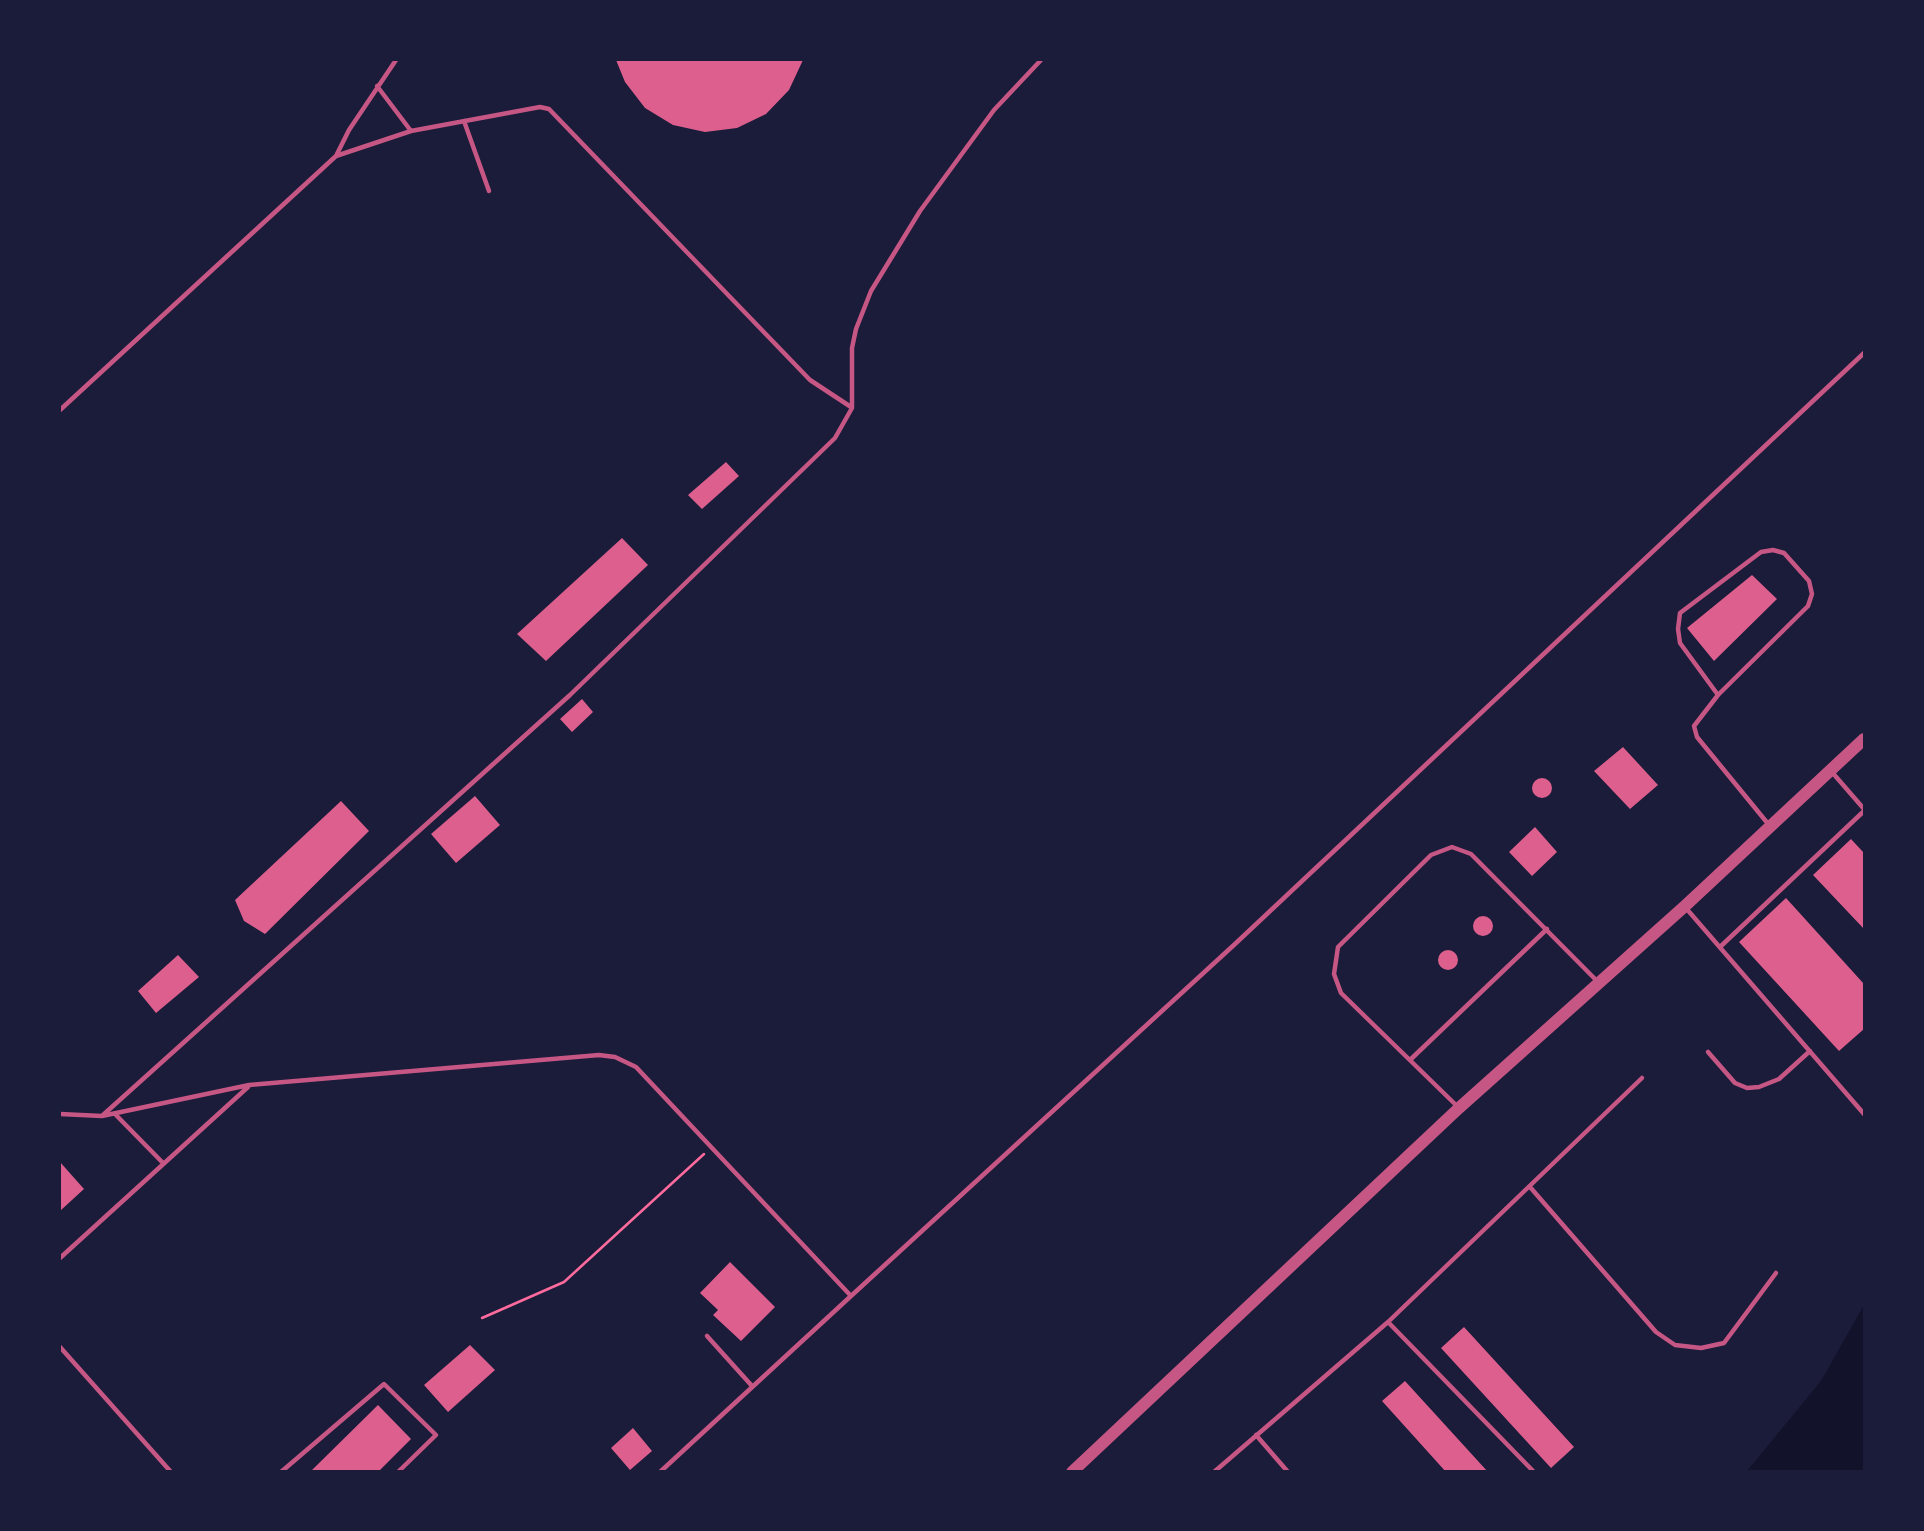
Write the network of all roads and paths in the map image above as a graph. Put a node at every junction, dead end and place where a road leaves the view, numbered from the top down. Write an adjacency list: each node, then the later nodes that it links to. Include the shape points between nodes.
1 (396, 60): 3 (lane)
2 (1041, 60): 9 (lane, via 994,110 944,177 872,291 852,348)
3 (377, 86): 5 (lane); 6 (lane)
4 (464, 121): 5 (lane); 7 (lane); 9 (lane, via 549,109 810,380)
5 (411, 131): 6 (lane)
6 (336, 156): 10 (lane)
7 (489, 191)
8 (1864, 353): 35 (lane, via 1255,926)
9 (852, 408): 29 (lane, via 835,438 570,695)
10 (60, 410)
11 (1718, 695): 11 (lane, via 1680,643 1680,613 1760,552 1784,553 1809,581 1812,594 1808,606); 15 (lane, via 1698,718 1694,726 1697,737)
12 (1864, 739): 13 (street)
13 (1830, 771): 14 (lane); 15 (street)
14 (1864, 810): 18 (lane)
15 (1770, 825): 16 (street)
16 (1685, 906): 18 (lane); 19 (street)
17 (1547, 929): 19 (lane); 22 (lane); 22 (lane, via 1471,854 1452,847 1431,855 1338,947 1334,974 1341,993)
18 (1720, 947): 20 (lane)
19 (1599, 983): 25 (street)
20 (1810, 1051): 21 (lane, via 1779,1079 1759,1087 1735,1083); 28 (lane)
21 (1708, 1052)
22 (1410, 1060): 25 (lane)
23 (1642, 1078): 32 (lane)
24 (249, 1085): 26 (lane); 30 (lane, via 615,1057 636,1067); 31 (lane)
25 (1459, 1108): 46 (street)
26 (114, 1113): 29 (lane); 31 (lane)
27 (60, 1114): 29 (lane)
28 (1864, 1114)
29 (103, 1116)
30 (712, 1147): 35 (lane); 36 (path, via 564,1282)
31 (163, 1163): 33 (lane)
32 (1530, 1187): 34 (lane, via 1656,1332 1675,1345 1701,1348 1724,1343); 37 (lane)
33 (60, 1258)
34 (1776, 1273)
35 (851, 1296): 40 (lane)
36 (482, 1318)
37 (1388, 1322): 41 (lane); 49 (lane)
38 (708, 1336): 40 (lane)
39 (60, 1347): 42 (lane)
40 (752, 1386): 45 (lane)
41 (1256, 1436): 47 (lane); 48 (lane)
42 (171, 1472)
43 (281, 1472): 44 (lane, via 384,1384 436,1435)
44 (398, 1472)
45 (660, 1472)
46 (1072, 1472)
47 (1214, 1472)
48 (1287, 1472)
49 (1534, 1472)

